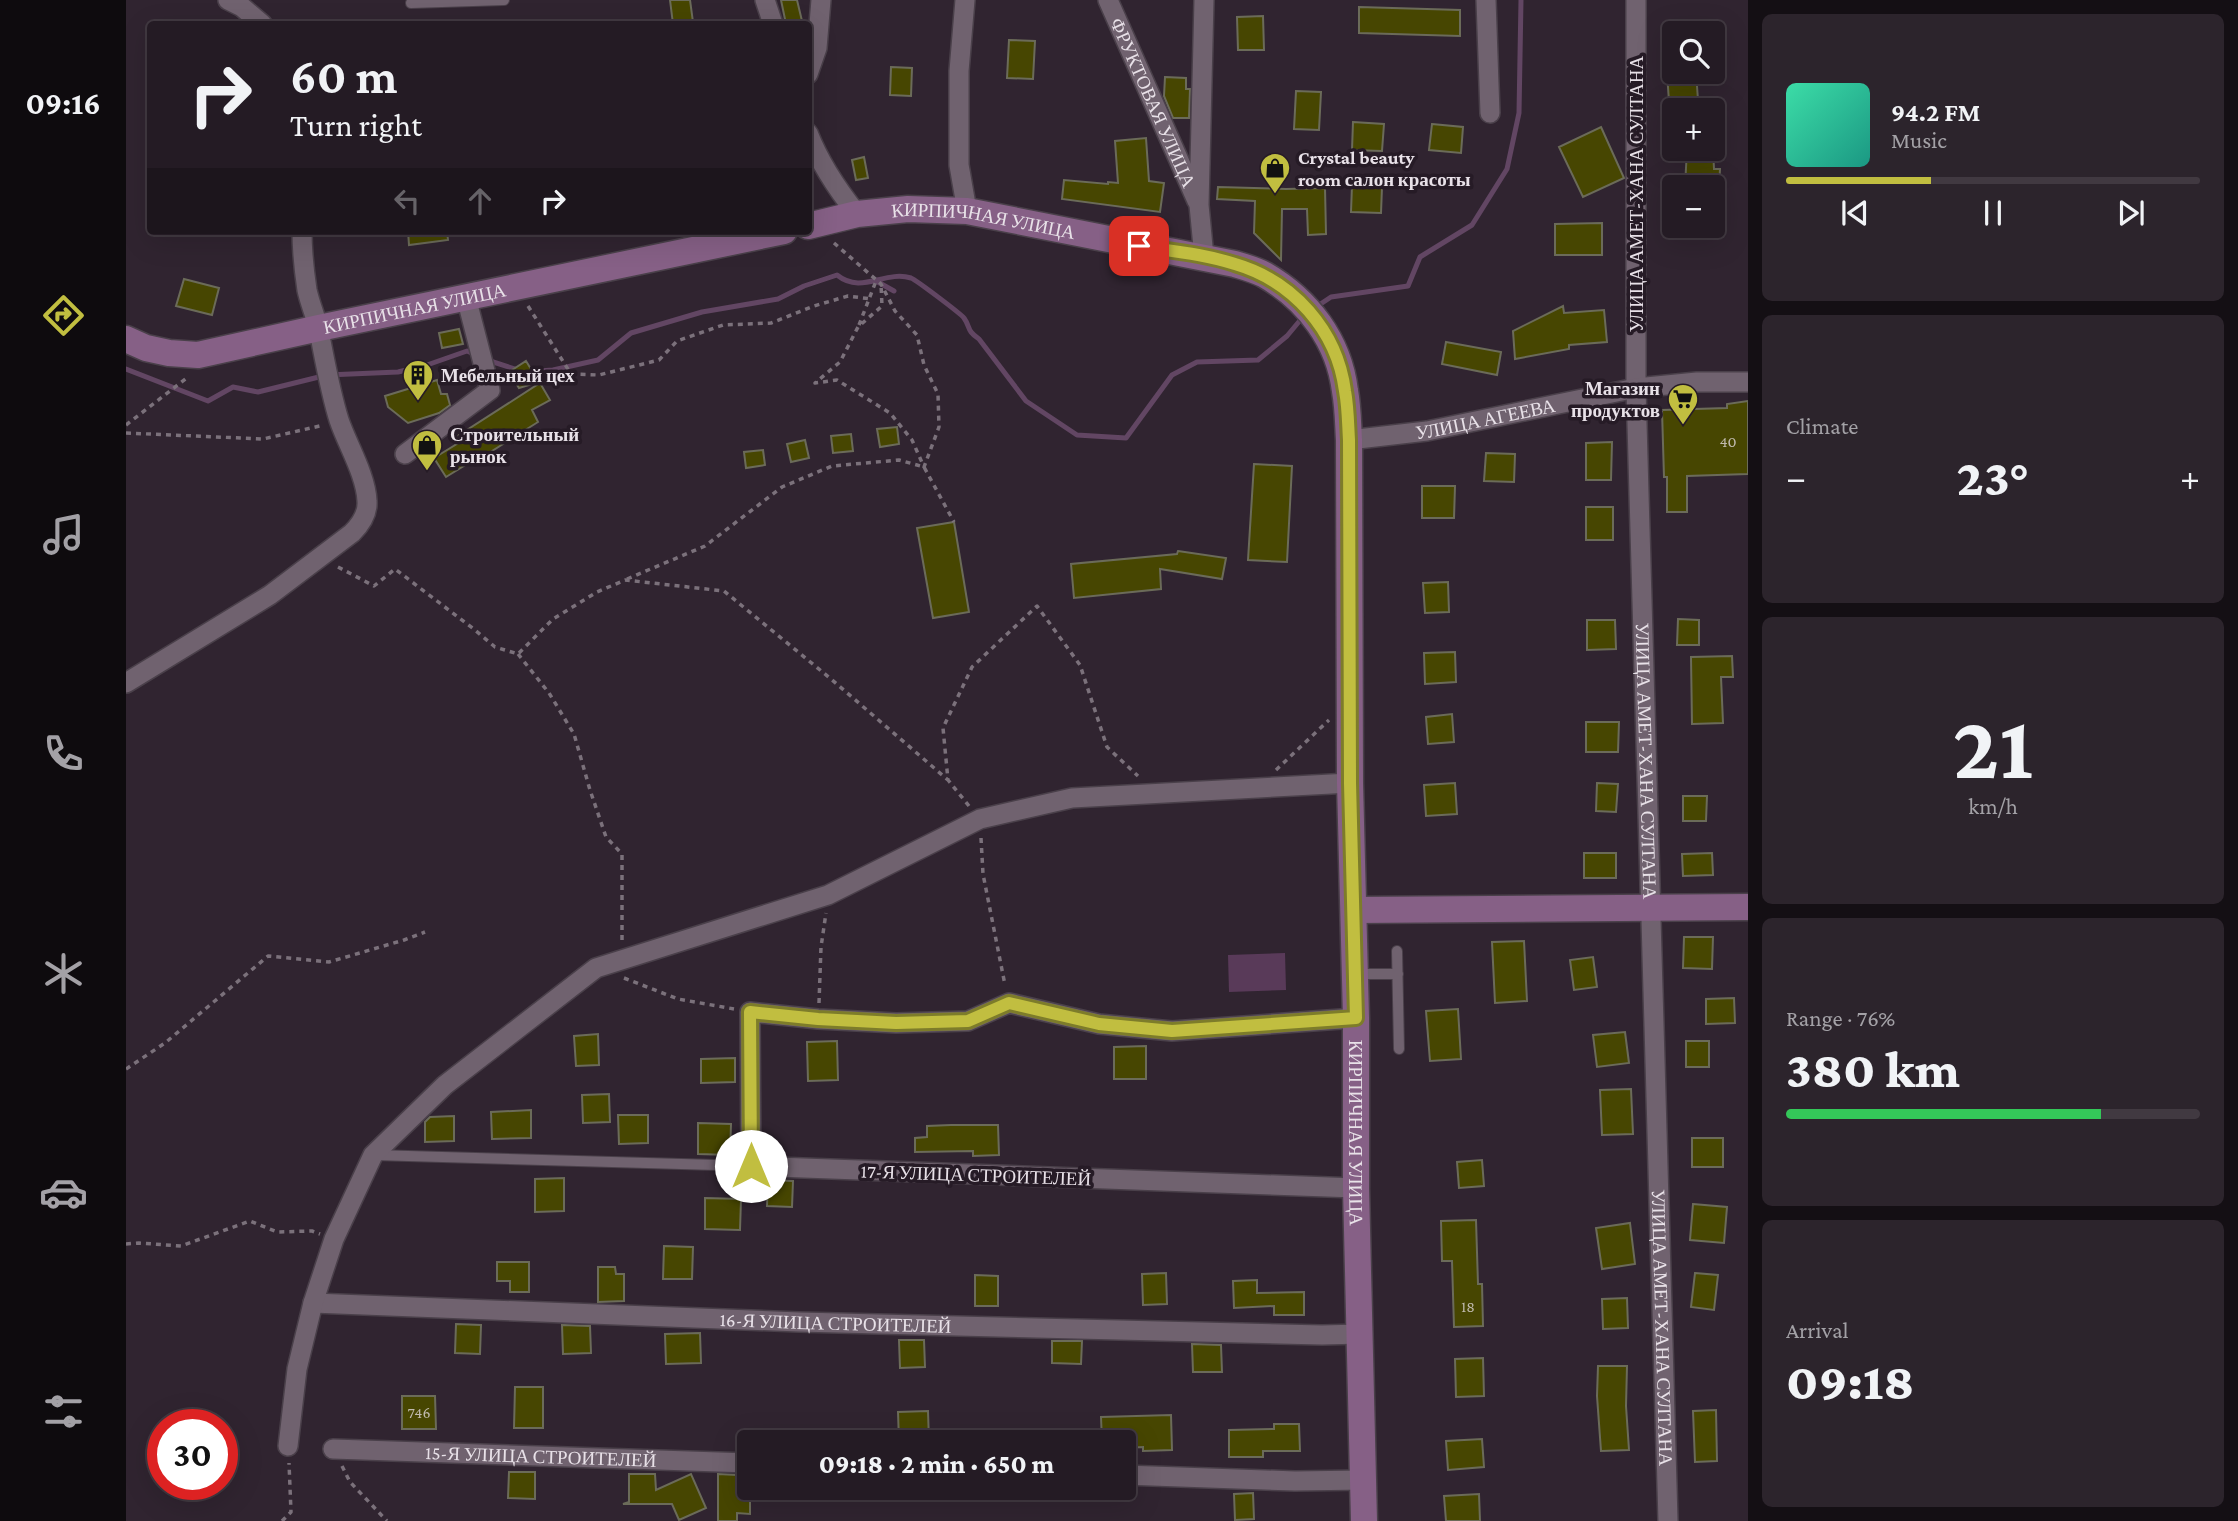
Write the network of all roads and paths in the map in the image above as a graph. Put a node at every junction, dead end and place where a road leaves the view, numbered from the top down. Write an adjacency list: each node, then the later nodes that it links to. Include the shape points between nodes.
1 (229, 0): 11 (street)
2 (504, 0): 10 (lane)
3 (765, 0): 12 (street)
4 (821, 0): 13 (street)
5 (964, 0): 17 (street, via 959,165)
6 (1108, 0): 16 (street, ФРУКТОВАЯ УЛИЦА)
7 (1205, 0): 16 (street)
8 (1486, 0): 14 (street)
9 (1636, 0): 33 (street, УЛИЦА АМЕТ-ХАНА СУЛТАНА)
10 (411, 3)
11 (258, 21)
12 (772, 21)
13 (812, 62)
14 (1490, 113)
15 (812, 144): 18 (street, via 834,185)
16 (1199, 205): 22 (street)
17 (967, 211): 18 (main road, КИРПИЧНАЯ УЛИЦА, via 908,209); 22 (main road, КИРПИЧНАЯ УЛИЦА)
18 (857, 214): 19 (main road, КИРПИЧНАЯ УЛИЦА)
19 (816, 224): 23 (path)
20 (302, 235): 29 (street, via 308,292)
21 (765, 235): 25 (main road, КИРПИЧНАЯ УЛИЦА)
22 (1204, 257): 37 (main road, КИРПИЧНАЯ УЛИЦА, via 1264,274 1310,311 1336,355 1345,390)
23 (876, 281): 24 (path); 27 (path)
24 (881, 284): 28 (path, via 882,306); 39 (path, via 895,311 917,335 938,394 939,427)
25 (515, 287): 26 (main road, КИРПИЧНАЯ УЛИЦА); 27 (path, via 571,374 599,376 659,360 677,341 723,325 771,323 848,296)
26 (466, 297): 29 (main road, КИРПИЧНАЯ УЛИЦА); 38 (street, via 490,390)
27 (871, 299): 28 (path)
28 (858, 327): 39 (path, via 840,362 815,383 837,380 890,413 912,440)
29 (318, 328): 30 (main road, КИРПИЧНАЯ УЛИЦА, via 198,355 169,354); 34 (street)
30 (126, 339)
31 (194, 373): 35 (path)
32 (1748, 382): 33 (street, УЛИЦА АГЕЕВА)
33 (1636, 388): 37 (street, УЛИЦА АГЕЕВА, via 1427,431); 53 (street, УЛИЦА АМЕТ-ХАНА СУЛТАНА)
34 (340, 421): 36 (path, via 263,439); 41 (street, via 368,503 360,525)
35 (126, 425)
36 (126, 432)
37 (1349, 440): 46 (main road, КИРПИЧНАЯ УЛИЦА)
38 (405, 454)
39 (924, 467): 40 (path); 42 (path, via 899,460 832,466 782,487 705,546)
40 (954, 522)
41 (321, 557): 44 (path, via 374,586 395,569 495,647); 45 (street, via 270,595)
42 (625, 580): 44 (path, via 553,619); 47 (path, via 724,592)
43 (999, 643): 50 (path, via 1037,606 1080,665 1107,747)
44 (518, 654): 57 (path, via 574,734 606,837 622,854)
45 (126, 683)
46 (1349, 701): 48 (main road, КИРПИЧНАЯ УЛИЦА); 49 (path)
47 (948, 780)
48 (1350, 783): 49 (street); 54 (main road, КИРПИЧНАЯ УЛИЦА)
49 (1257, 788): 50 (street)
50 (1157, 794): 51 (street, via 1072,798 980,819)
51 (828, 895): 57 (street); 63 (path)
52 (1748, 907): 53 (main road)
53 (1652, 909): 54 (main road); 81 (street, УЛИЦА АМЕТ-ХАНА СУЛТАНА)
54 (1354, 910): 59 (main road, КИРПИЧНАЯ УЛИЦА)
55 (425, 932): 65 (path, via 329,962 268,956 165,1043)
56 (1397, 951): 60 (lane)
57 (623, 960): 58 (street)
58 (596, 968): 61 (path, via 678,999); 66 (street, via 445,1085)
59 (1355, 974): 60 (lane); 62 (main road, КИРПИЧНАЯ УЛИЦА)
60 (1398, 974): 64 (lane)
61 (750, 1012): 63 (street); 67 (street)
62 (1356, 1018): 63 (street, via 1172,1031 1099,1024 1009,1003 968,1021); 68 (main road, КИРПИЧНАЯ УЛИЦА)
63 (818, 1019)
64 (1399, 1049)
65 (126, 1069)
66 (373, 1155): 67 (lane); 69 (street)
67 (751, 1166): 68 (street, 17-Я УЛИЦА СТРОИТЕЛЕЙ)
68 (1356, 1188): 72 (main road, КИРПИЧНАЯ УЛИЦА)
69 (334, 1239): 70 (path, via 312,1231 277,1232 250,1221 181,1246); 71 (street)
70 (126, 1244)
71 (313, 1303): 72 (street, 16-Я УЛИЦА СТРОИТЕЛЕЙ, via 799,1322); 73 (street, via 297,1369)
72 (1361, 1335): 77 (main road, КИРПИЧНАЯ УЛИЦА)
73 (288, 1446): 78 (path, via 291,1511)
74 (333, 1449): 75 (street, 15-Я УЛИЦА СТРОИТЕЛЕЙ); 79 (path, via 350,1482)
75 (737, 1463)
76 (1136, 1475): 77 (street)
77 (1364, 1480): 80 (main road, КИРПИЧНАЯ УЛИЦА)
78 (282, 1521)
79 (387, 1521)
80 (1364, 1521)
81 (1668, 1521)

